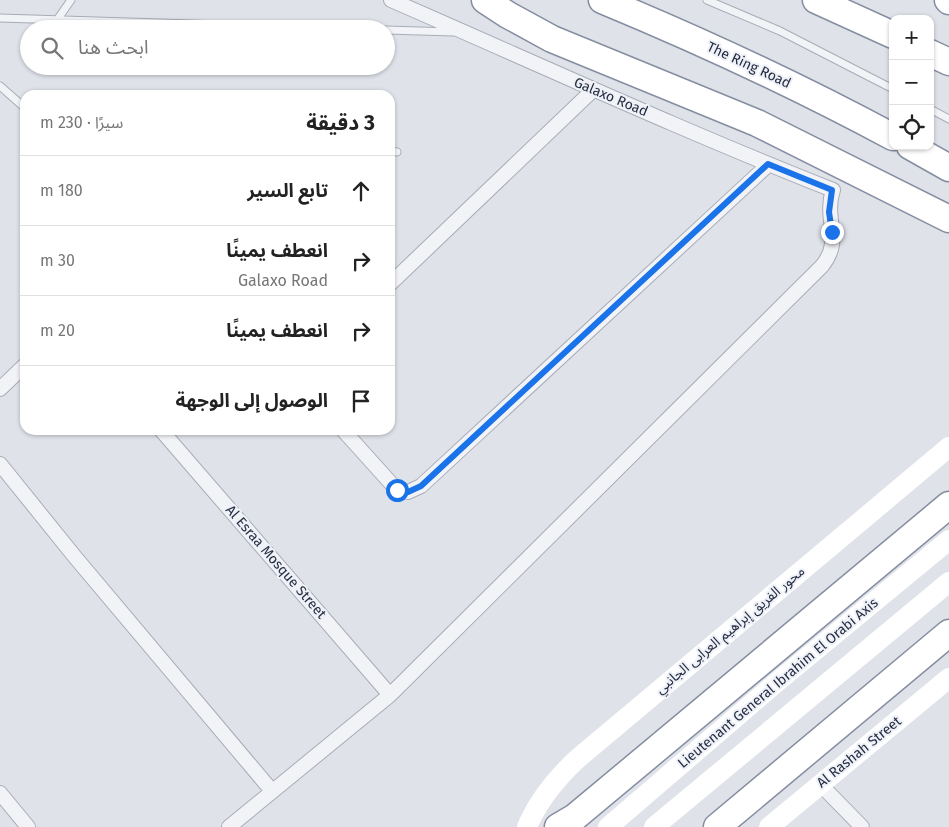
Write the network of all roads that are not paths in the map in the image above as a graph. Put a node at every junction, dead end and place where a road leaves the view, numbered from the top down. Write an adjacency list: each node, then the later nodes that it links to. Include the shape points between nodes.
1 (71, 0): 8 (lane)
2 (391, 0): 10 (street, Galaxo Road)
3 (485, 0): 24 (highway, via 552,38 757,123)
4 (602, 0): 20 (highway, The Ring Road, via 720,51)
5 (706, 0): 15 (lane, via 780,31)
6 (816, 0): 11 (highway)
7 (0, 18): 8 (lane)
8 (58, 20)
9 (395, 30): 10 (lane)
10 (464, 32): 16 (street, Galaxo Road)
11 (889, 33)
12 (934, 55): 13 (highway)
13 (949, 62)
14 (0, 86): 17 (lane)
15 (889, 87)
16 (593, 90): 22 (street, Galaxo Road); 25 (street)
17 (20, 104)
18 (934, 111): 19 (lane)
19 (949, 119)
20 (889, 135)
21 (917, 150): 23 (highway)
22 (768, 164): 29 (street, via 421,486 408,492 397,490); 37 (street, Galaxo Road, via 832,190 829,212 833,241 828,258)
23 (949, 168)
24 (949, 219)
25 (395, 279)
26 (20, 370): 27 (street)
27 (0, 389)
28 (165, 435): 37 (street, Al Esraa Mosque Street)
29 (348, 435)
30 (949, 447): 43 (main road, محور الفريق إبراهيم العرابى الجانبي, via 576,760 544,796)
31 (0, 464): 39 (street)
32 (949, 505): 44 (highway, via 575,817)
33 (949, 540): 45 (main road, Lieutenant General Ibrahim El Orabi Axis)
34 (949, 582): 46 (main road)
35 (949, 633): 47 (highway)
36 (949, 678): 38 (main road, Al Rashah Street)
37 (390, 695): 39 (street)
38 (820, 784): 48 (main road, Al Rashah Street); 49 (street)
39 (272, 792): 42 (street)
40 (0, 793): 41 (street)
41 (28, 827)
42 (229, 827)
43 (527, 827)
44 (558, 827)
45 (608, 827)
46 (654, 827)
47 (717, 827)
48 (768, 827)
49 (862, 827)

